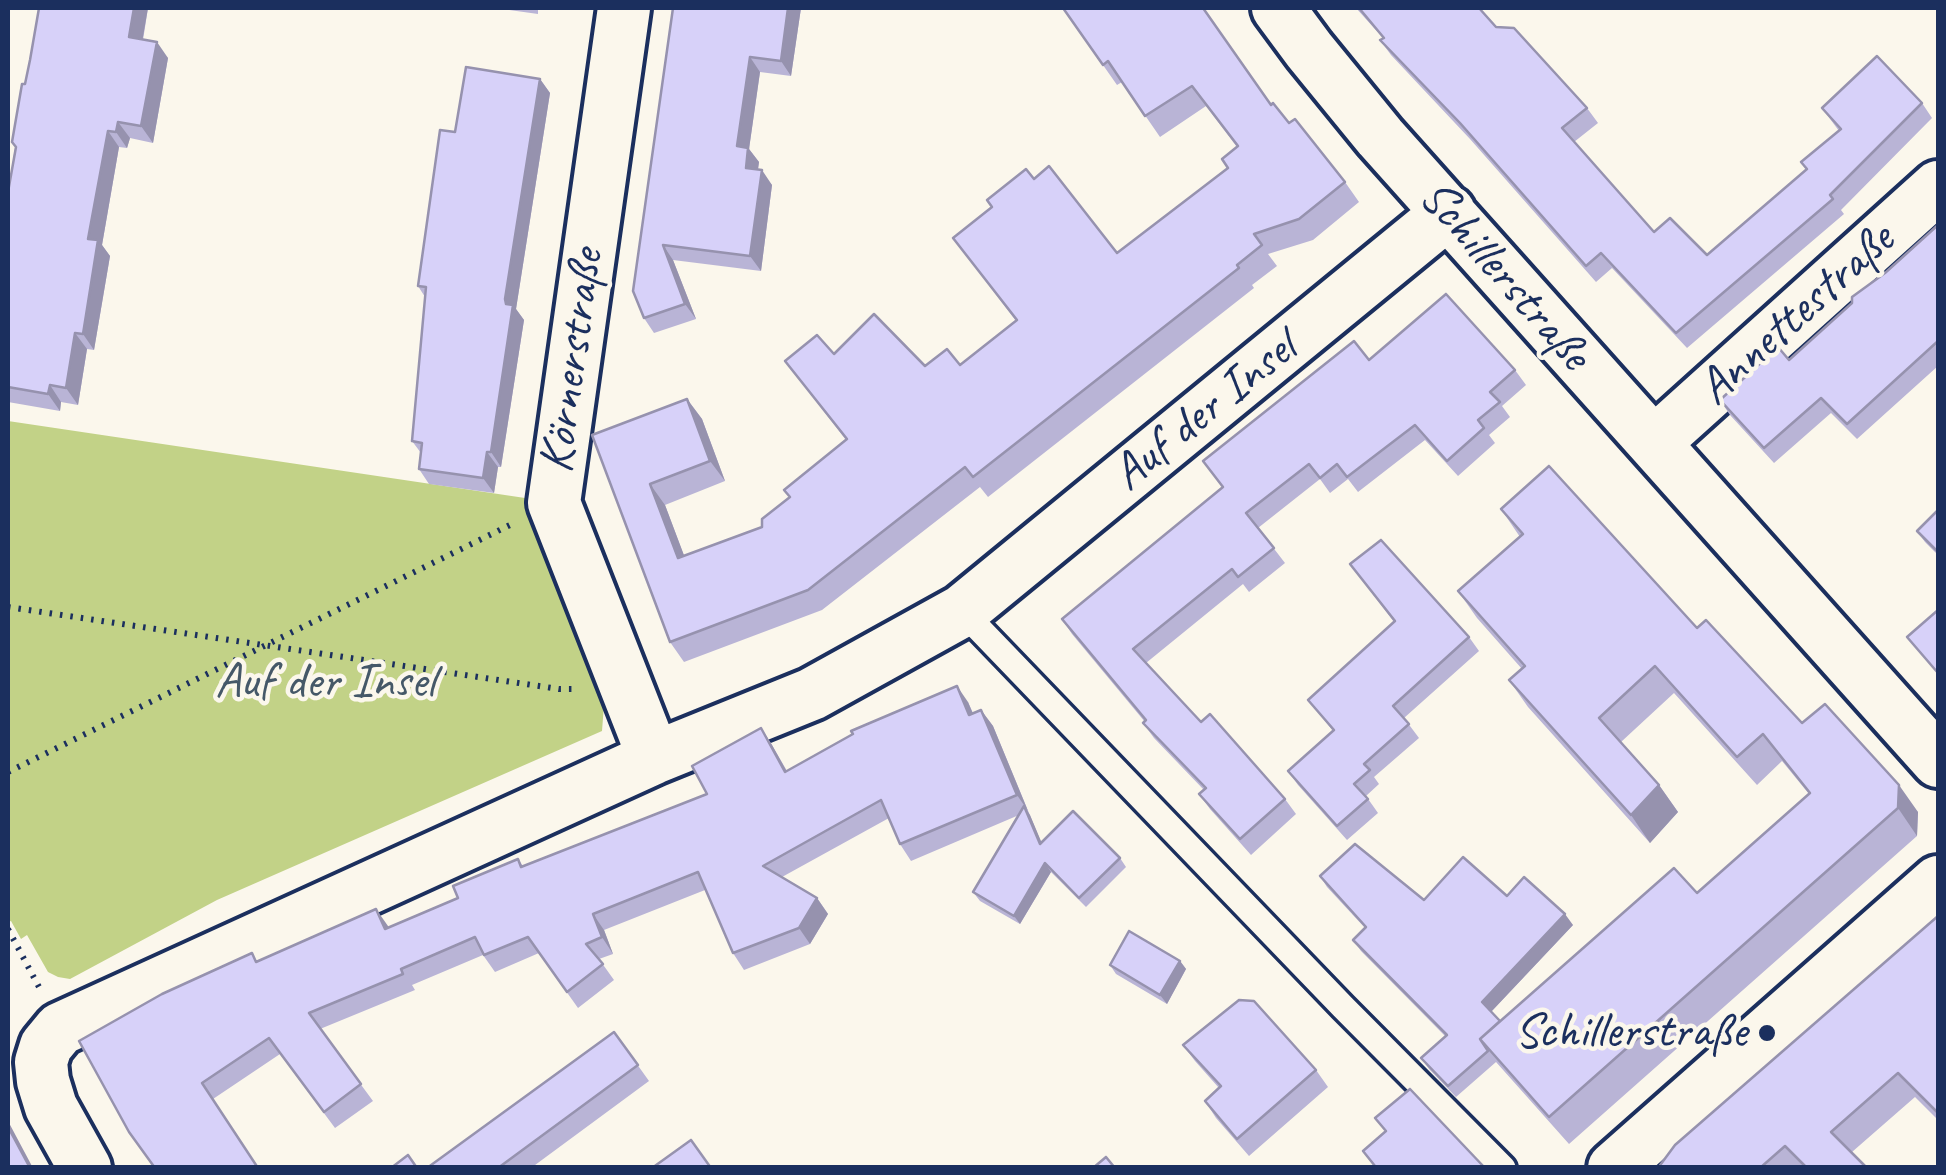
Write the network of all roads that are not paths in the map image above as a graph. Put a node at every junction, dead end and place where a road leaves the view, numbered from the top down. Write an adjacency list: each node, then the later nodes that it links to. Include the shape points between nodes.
1 (624, 8): 7 (street, Körnerstraße, via 554,503)
2 (1278, 8): 4 (street, Schillerstraße)
3 (1938, 187): 5 (street, Annettestraße)
4 (1449, 212): 5 (street, Schillerstraße); 6 (street, Auf der Insel)
5 (1655, 442): 8 (street, Schillerstraße)
6 (962, 611): 7 (street, Auf der Insel, via 812,694); 11 (lane)
7 (654, 758): 10 (street, Auf der Insel, via 51,1012 42,1081)
8 (1938, 761)
9 (1938, 882): 12 (street)
10 (85, 1168)
11 (1504, 1168)
12 (1614, 1168)

